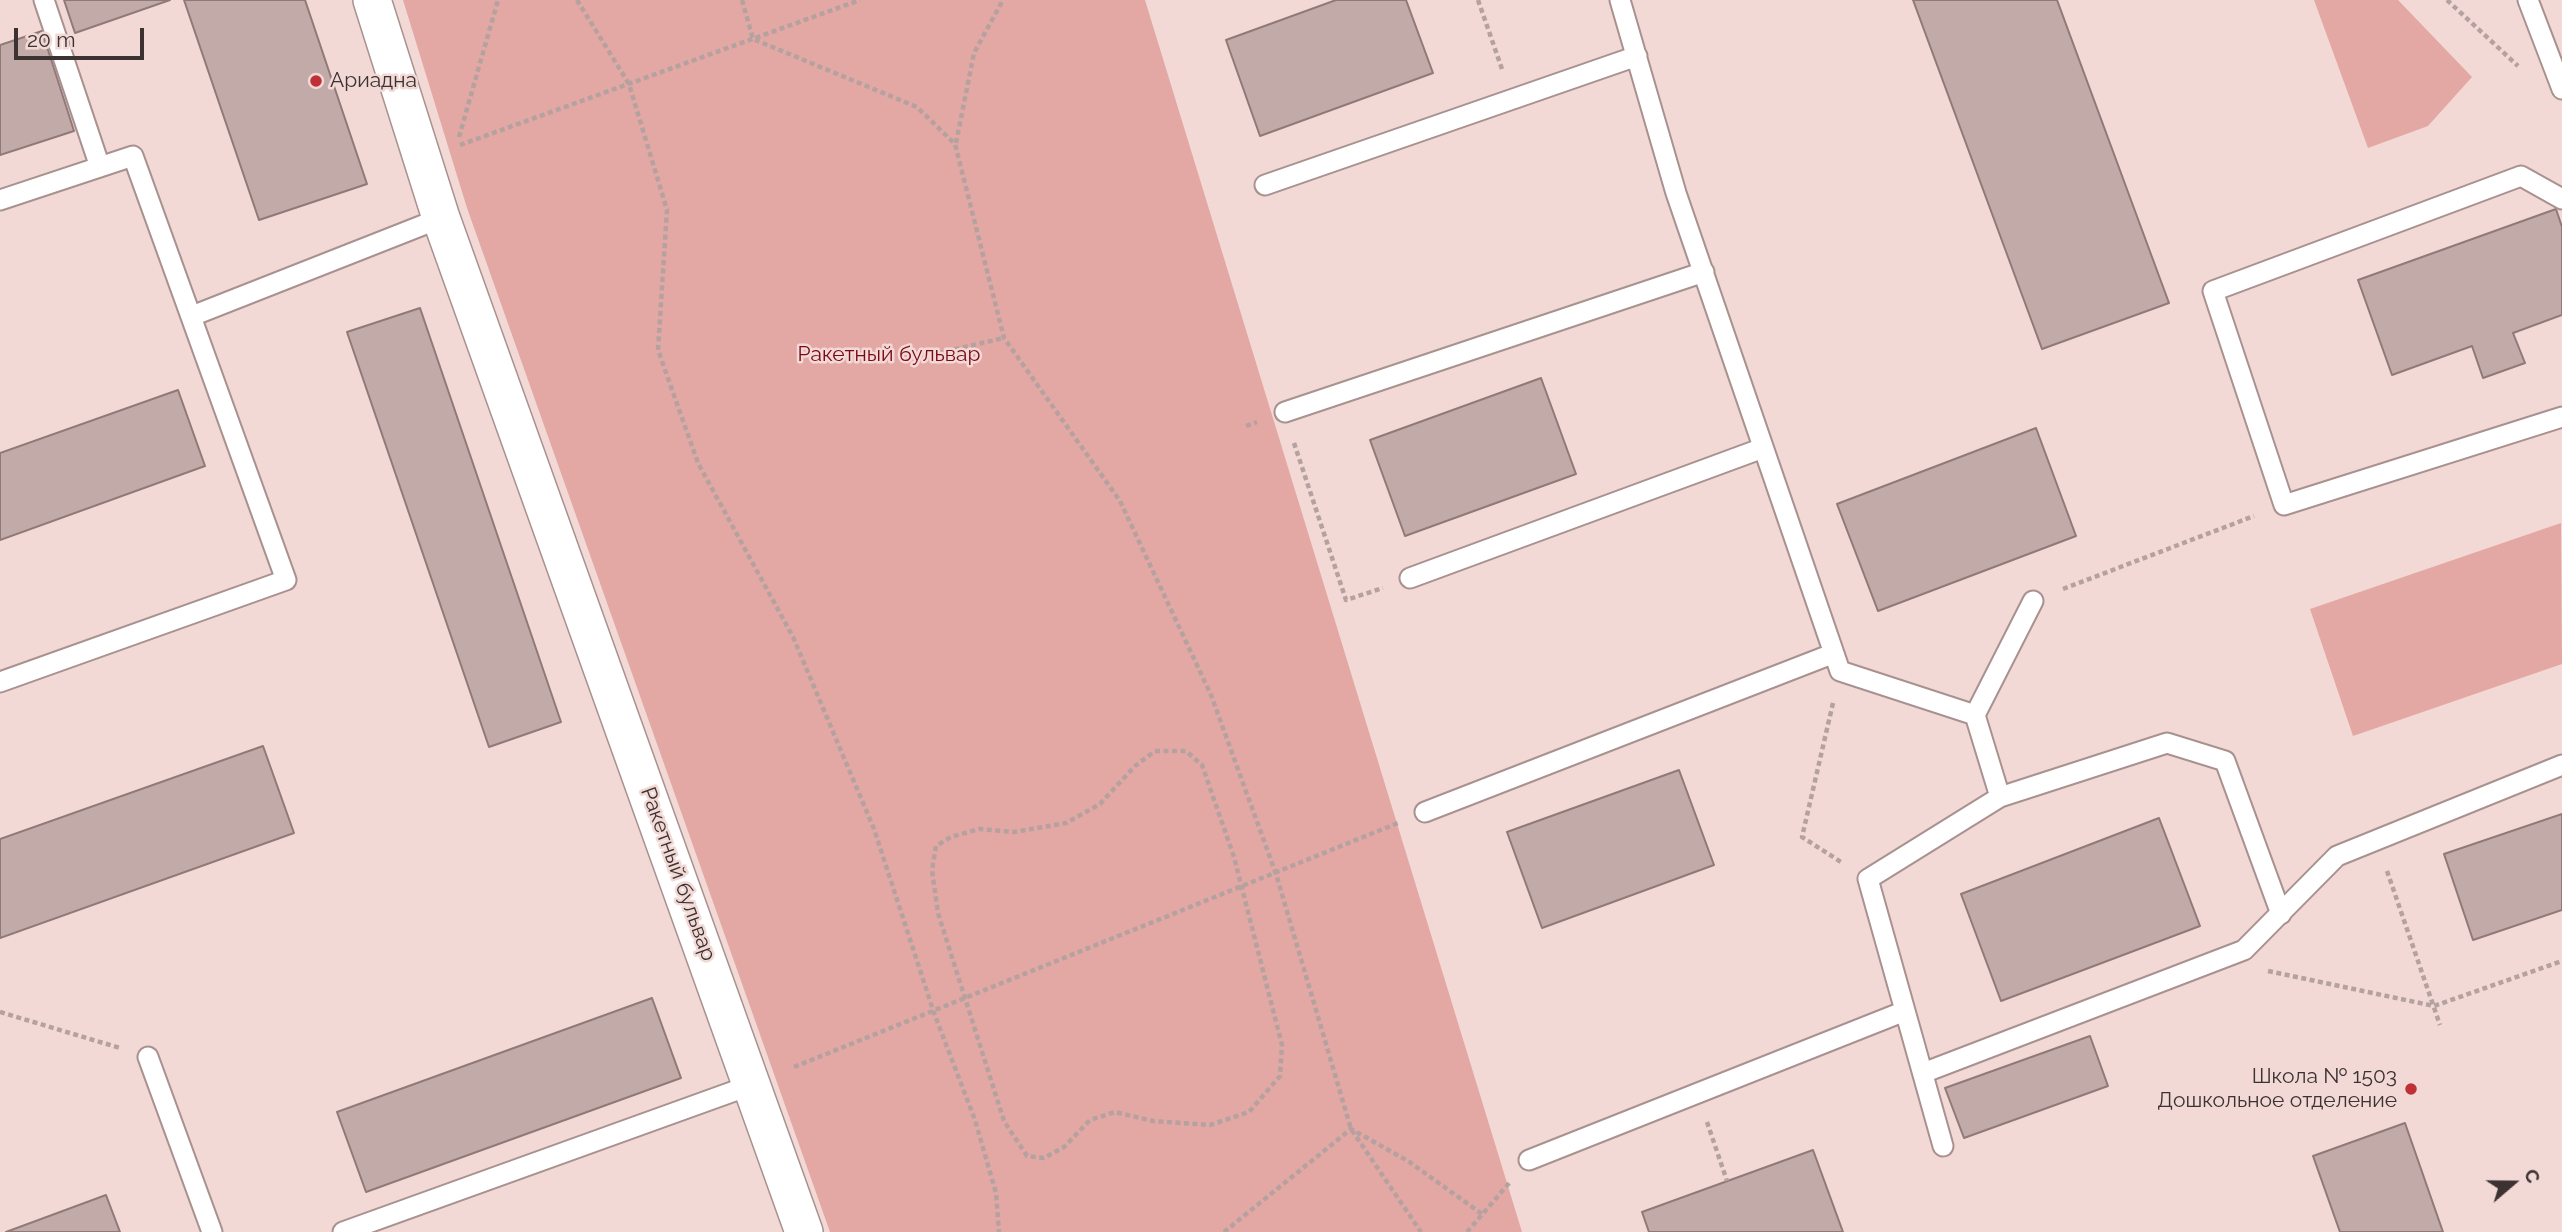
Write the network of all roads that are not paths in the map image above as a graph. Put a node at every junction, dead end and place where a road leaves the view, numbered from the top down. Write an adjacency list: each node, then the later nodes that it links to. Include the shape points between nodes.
1 (44, 0): 7 (lane)
2 (372, 0): 11 (street, Ракетный бульвар)
3 (1620, 0): 5 (lane)
4 (2528, 0): 6 (lane)
5 (1637, 57): 8 (lane); 12 (lane)
6 (2562, 89)
7 (100, 167): 10 (lane); 13 (lane, via 133,156)
8 (1265, 185)
9 (2562, 198): 15 (lane, via 2521,176 2213,291 2284,505)
10 (0, 200)
11 (441, 218): 13 (lane); 29 (street, Ракетный бульвар)
12 (1704, 272): 14 (lane); 16 (lane)
13 (192, 316): 20 (lane, via 286,580)
14 (1284, 412)
15 (2562, 417)
16 (1763, 448): 17 (lane); 19 (lane)
17 (1410, 578)
18 (2033, 601): 21 (lane)
19 (1836, 663): 21 (lane); 24 (lane)
20 (0, 682)
21 (1975, 715): 23 (lane)
22 (2562, 765): 25 (lane, via 2337,856)
23 (2000, 797): 25 (lane, via 2167,743 2225,761); 26 (lane, via 1868,879)
24 (1425, 812)
25 (2281, 914): 28 (lane, via 2244,950)
26 (1905, 1011): 28 (lane); 31 (lane)
27 (148, 1056): 32 (lane)
28 (1923, 1073): 30 (lane)
29 (754, 1084): 33 (lane); 34 (street, Ракетный бульвар)
30 (1943, 1146)
31 (1529, 1160)
32 (212, 1232)
33 (343, 1232)
34 (804, 1232)

